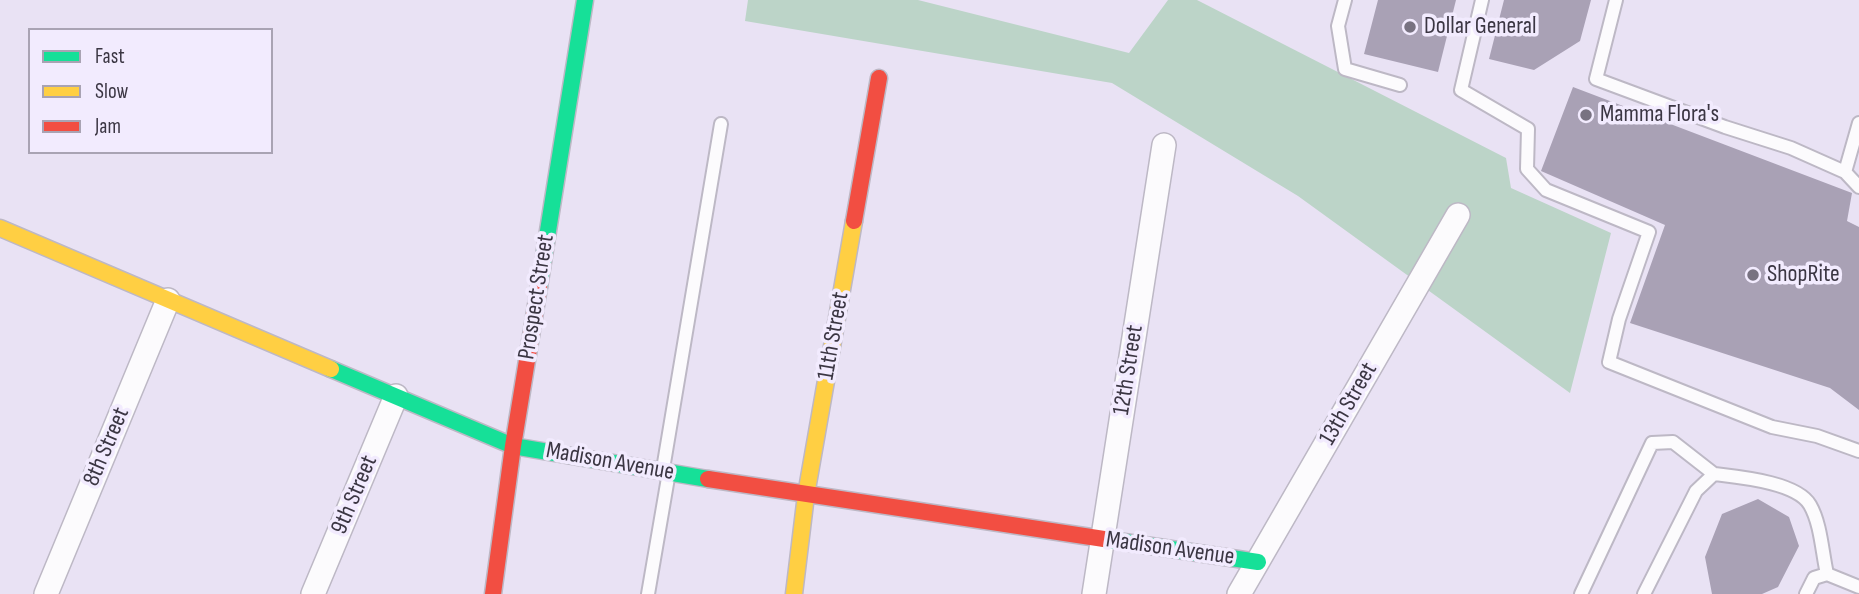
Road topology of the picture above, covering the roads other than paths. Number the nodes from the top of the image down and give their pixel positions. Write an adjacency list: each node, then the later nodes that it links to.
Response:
1 (585, 0): 16 (street, Prospect Street)
2 (1345, 0): 6 (lane)
3 (1482, 0): 17 (lane)
4 (1616, 0): 10 (lane)
5 (880, 78): 20 (street, 11th Street)
6 (1400, 85)
7 (1859, 123): 10 (lane)
8 (721, 124): 18 (lane)
9 (1164, 145): 21 (street, 12th Street)
10 (1845, 172): 11 (lane)
11 (1859, 187)
12 (1458, 215): 22 (street, 13th Street)
13 (0, 228): 14 (street, Madison Avenue)
14 (168, 300): 15 (street, Madison Avenue); 25 (street, 8th Street)
15 (396, 396): 16 (street, Madison Avenue); 26 (street, 9th Street)
16 (513, 446): 18 (street, Madison Avenue); 27 (street, Prospect Street)
17 (1859, 451)
18 (666, 471): 20 (street, Madison Avenue); 28 (lane)
19 (1714, 474): 23 (lane); 32 (lane); 33 (lane)
20 (806, 495): 21 (street, Madison Avenue); 29 (street, 11th Street)
21 (1102, 539): 22 (street, Madison Avenue); 30 (street, 12th Street)
22 (1258, 562): 31 (street, 13th Street)
23 (1827, 574): 24 (lane); 34 (lane)
24 (1859, 587)
25 (46, 594)
26 (313, 594)
27 (493, 594)
28 (648, 594)
29 (794, 594)
30 (1094, 594)
31 (1239, 594)
32 (1581, 594)
33 (1644, 594)
34 (1807, 594)

